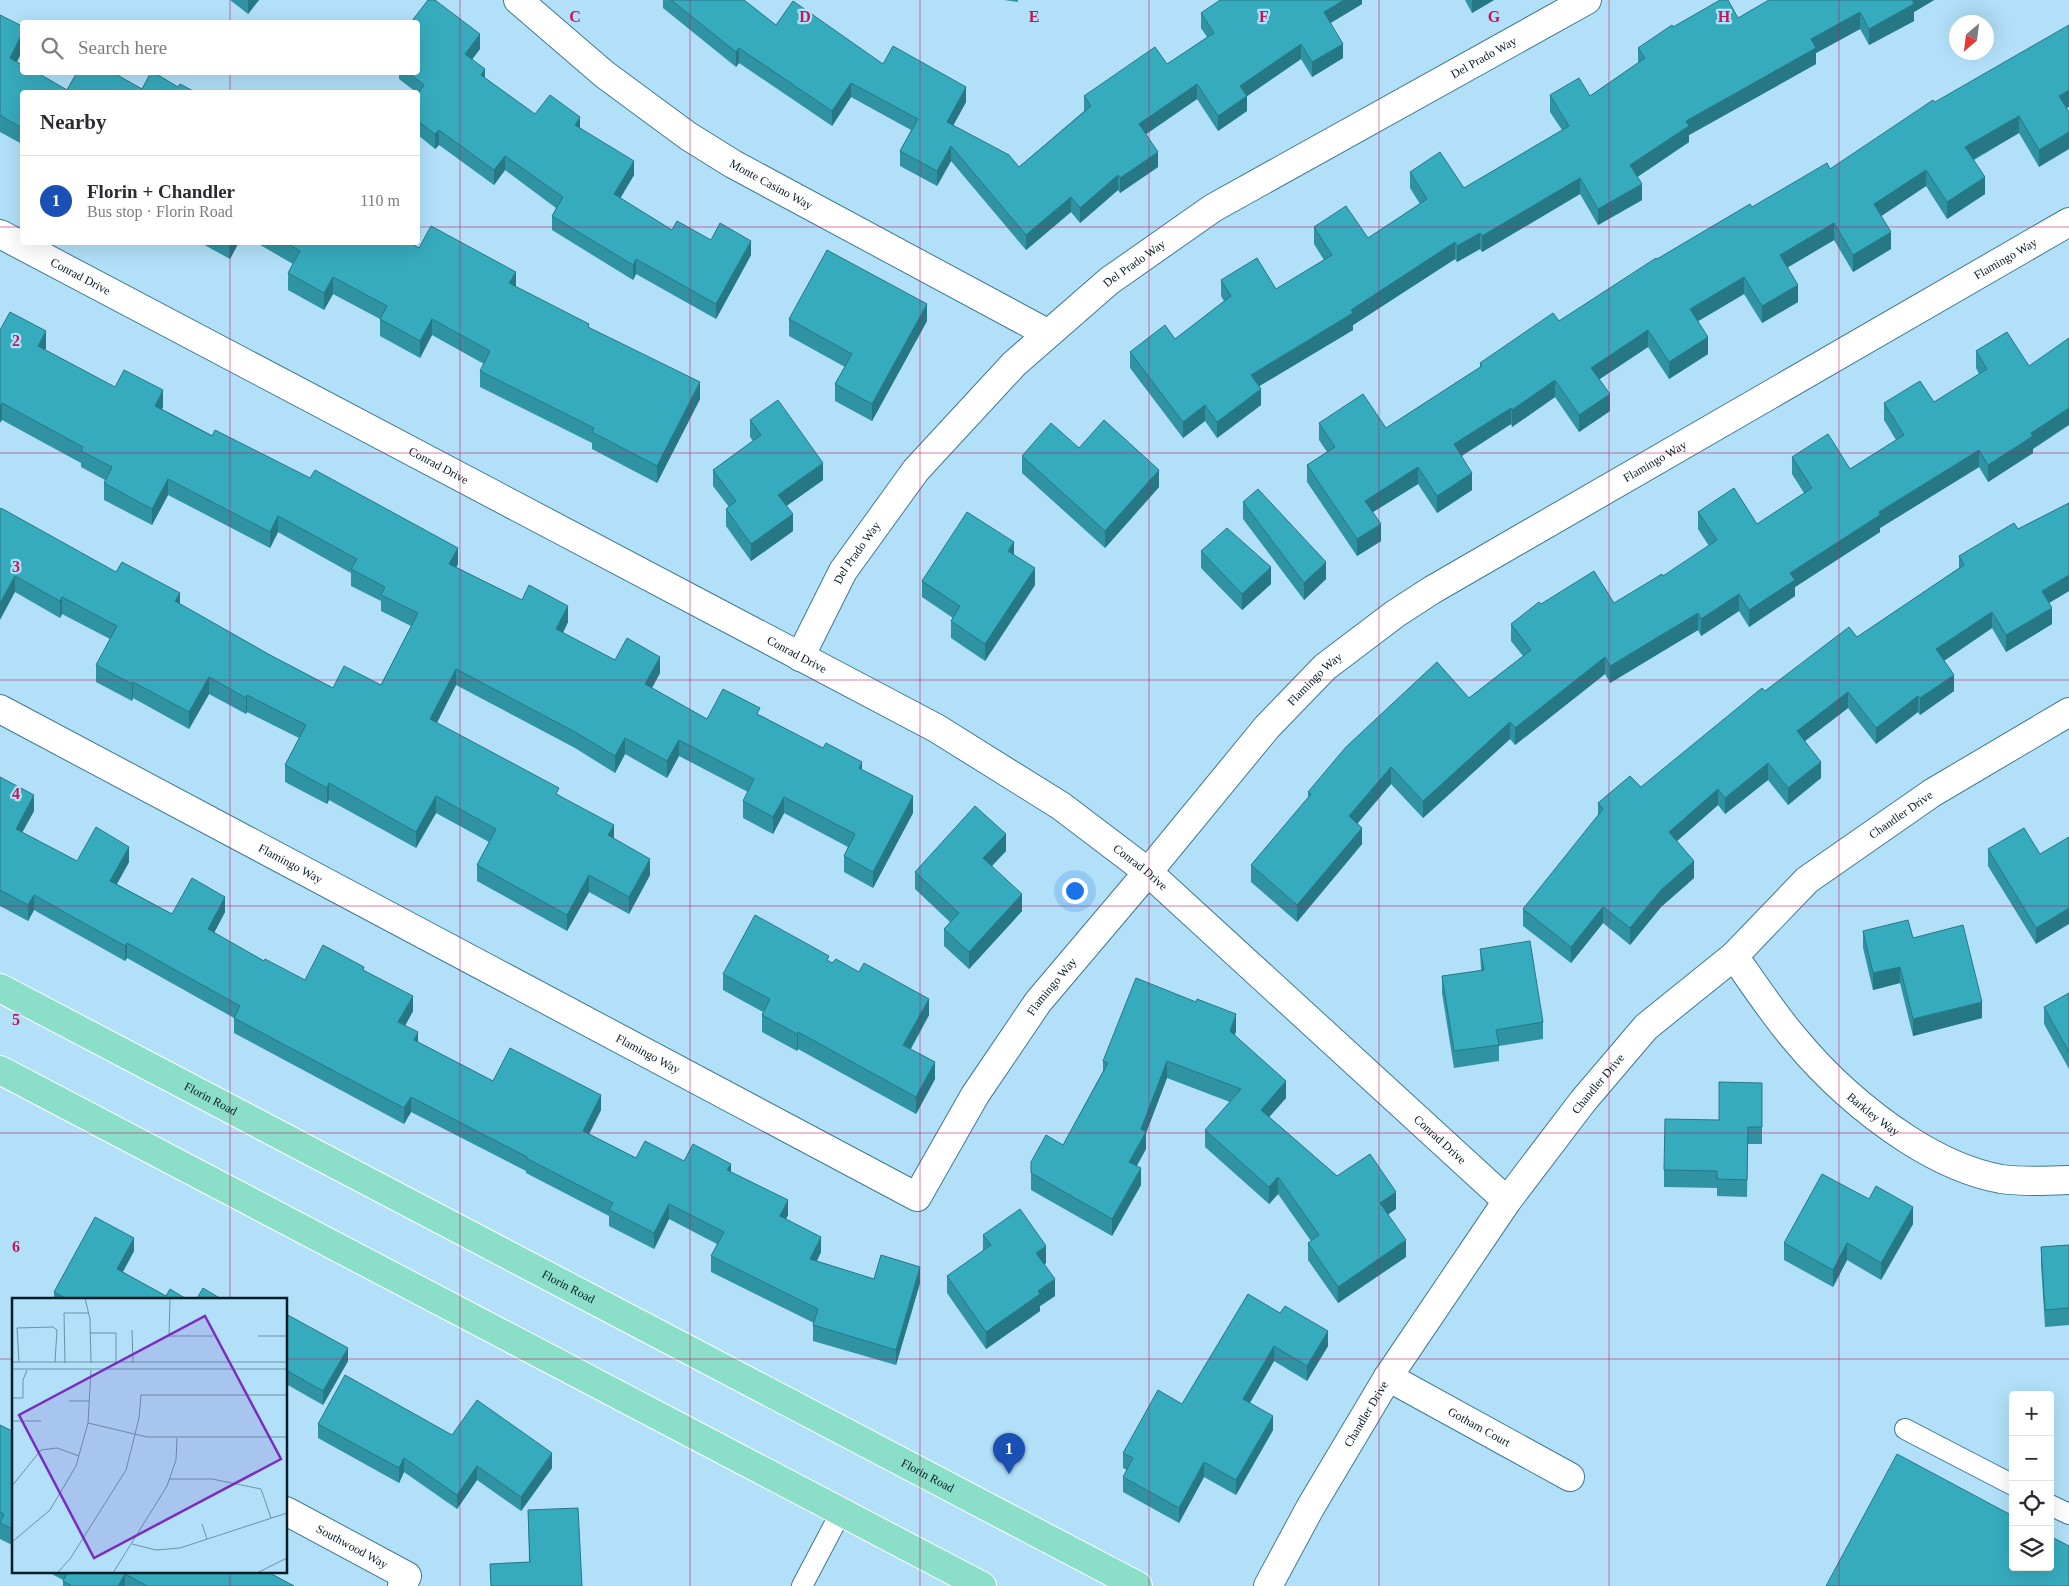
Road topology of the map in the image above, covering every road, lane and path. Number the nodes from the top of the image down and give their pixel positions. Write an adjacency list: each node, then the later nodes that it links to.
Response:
1 (518, 0): 7 (street, Monte Casino Way)
2 (1587, 0): 7 (street, Del Prado Way)
3 (2069, 222): 11 (street, Flamingo Way)
4 (0, 234): 5 (street, Conrad Drive)
5 (20, 245)
6 (21, 245): 8 (street, Conrad Drive)
7 (1047, 333): 8 (street, Del Prado Way)
8 (800, 657): 11 (street, Conrad Drive)
9 (0, 709): 11 (street, Flamingo Way)
10 (2069, 712): 12 (street, Chandler Drive)
11 (1148, 872): 16 (street, Conrad Drive)
12 (1734, 956): 15 (street, Barkley Way); 16 (street, Chandler Drive)
13 (0, 988): 28 (main road, Florin Road)
14 (0, 1070): 23 (main road)
15 (2069, 1180)
16 (1506, 1201): 17 (street, Chandler Drive)
17 (1388, 1377): 19 (street, Gotham Court); 29 (street, Chandler Drive)
18 (1905, 1429): 20 (lane)
19 (1570, 1477)
20 (2009, 1483)
21 (2054, 1506): 24 (lane)
22 (288, 1512): 25 (street, Southwood Way)
23 (841, 1512): 26 (lane); 27 (main road)
24 (2069, 1514)
25 (402, 1586)
26 (802, 1586)
27 (982, 1586)
28 (1138, 1586)
29 (1268, 1586)

